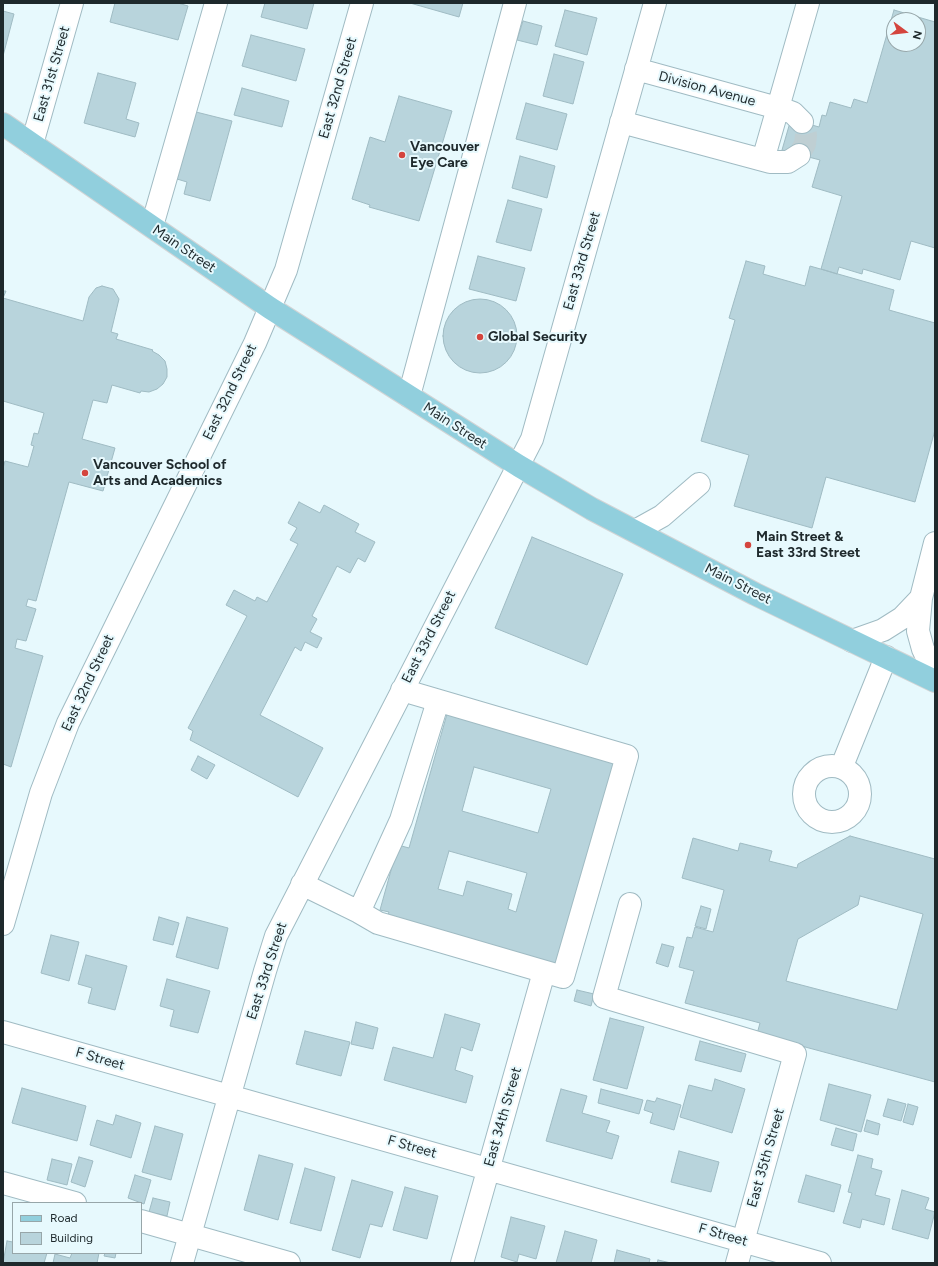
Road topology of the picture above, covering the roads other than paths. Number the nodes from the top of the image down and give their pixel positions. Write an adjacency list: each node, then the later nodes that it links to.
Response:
1 (72, 3): 12 (street, East 31st Street)
2 (216, 3): 15 (street)
3 (362, 3): 16 (street, East 32nd Street)
4 (515, 3): 17 (street)
5 (655, 3): 7 (street, East 33rd Street)
6 (808, 3): 8 (street)
7 (636, 69): 8 (street, Division Avenue); 9 (street, East 33rd Street)
8 (778, 108): 10 (street, Division Avenue); 14 (street)
9 (621, 122): 14 (street); 18 (street, East 33rd Street)
10 (802, 122)
11 (3, 124): 12 (main road, Main Street)
12 (32, 144): 15 (main road, Main Street)
13 (799, 154): 14 (street)
14 (763, 160)
15 (152, 226): 16 (main road, Main Street)
16 (270, 308): 17 (main road, Main Street); 33 (street, East 32nd Street)
17 (409, 396): 18 (main road, Main Street)
18 (518, 466): 20 (main road, Main Street); 27 (street, East 33rd Street)
19 (699, 484): 20 (street)
20 (636, 531): 23 (main road, Main Street)
21 (935, 543): 22 (street)
22 (921, 598): 23 (street); 25 (street)
23 (852, 641): 24 (main road, Main Street)
24 (886, 657): 26 (main road, Main Street); 29 (street)
25 (935, 674)
26 (935, 681)
27 (402, 690): 28 (street); 30 (street, East 33rd Street)
28 (438, 701): 32 (street); 34 (street)
29 (842, 766)
30 (302, 884): 32 (street); 36 (street, East 33rd Street)
31 (630, 904): 42 (street, East 35th Street)
32 (359, 912): 34 (street)
33 (3, 924)
34 (544, 972): 37 (street, East 34th Street)
35 (3, 1032): 36 (street, F Street)
36 (230, 1096): 37 (street, F Street); 41 (street, East 33rd Street)
37 (489, 1169): 42 (street, F Street); 45 (street, East 34th Street)
38 (3, 1183): 39 (street)
39 (71, 1202)
40 (142, 1222): 41 (street)
41 (190, 1235): 43 (street, East 33rd Street); 44 (street)
42 (743, 1241): 46 (street, East 35th Street); 47 (street, F Street)
43 (182, 1263)
44 (289, 1263)
45 (462, 1263)
46 (737, 1263)
47 (820, 1263)

